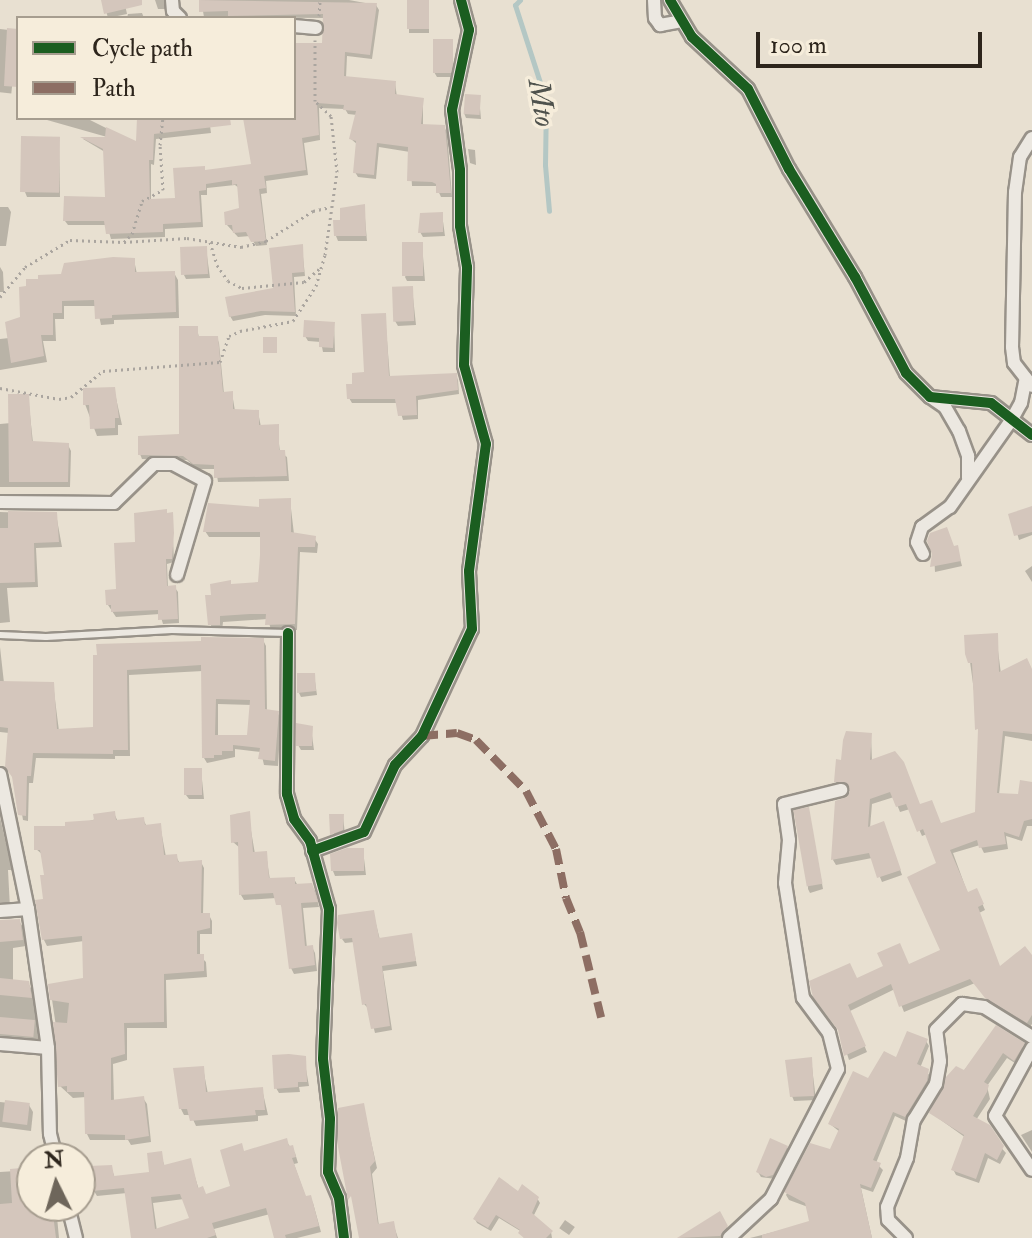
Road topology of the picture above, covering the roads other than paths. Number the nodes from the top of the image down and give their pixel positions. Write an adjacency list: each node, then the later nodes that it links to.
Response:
1 (461, 0): 20 (street)
2 (654, 0): 4 (street)
3 (670, 0): 4 (street)
4 (682, 21): 9 (street)
5 (296, 26): 6 (street)
6 (316, 28)
7 (1032, 138): 8 (street)
8 (1029, 382): 10 (street)
9 (930, 397): 10 (street); 12 (street)
10 (1012, 419): 11 (street); 12 (street)
11 (1032, 435)
12 (968, 478): 14 (street)
13 (0, 502): 15 (street)
14 (923, 554)
15 (177, 575)
16 (288, 633): 17 (lane); 20 (street)
17 (0, 635)
18 (0, 774): 21 (street)
19 (841, 790): 30 (street)
20 (312, 851): 29 (street)
21 (28, 909): 22 (street); 25 (street)
22 (0, 911)
23 (1032, 1037): 31 (street)
24 (0, 1044): 25 (street)
25 (48, 1048): 27 (street)
26 (1032, 1048): 28 (street)
27 (52, 1142)
28 (1032, 1170)
29 (344, 1238)
30 (729, 1238)
31 (906, 1238)

